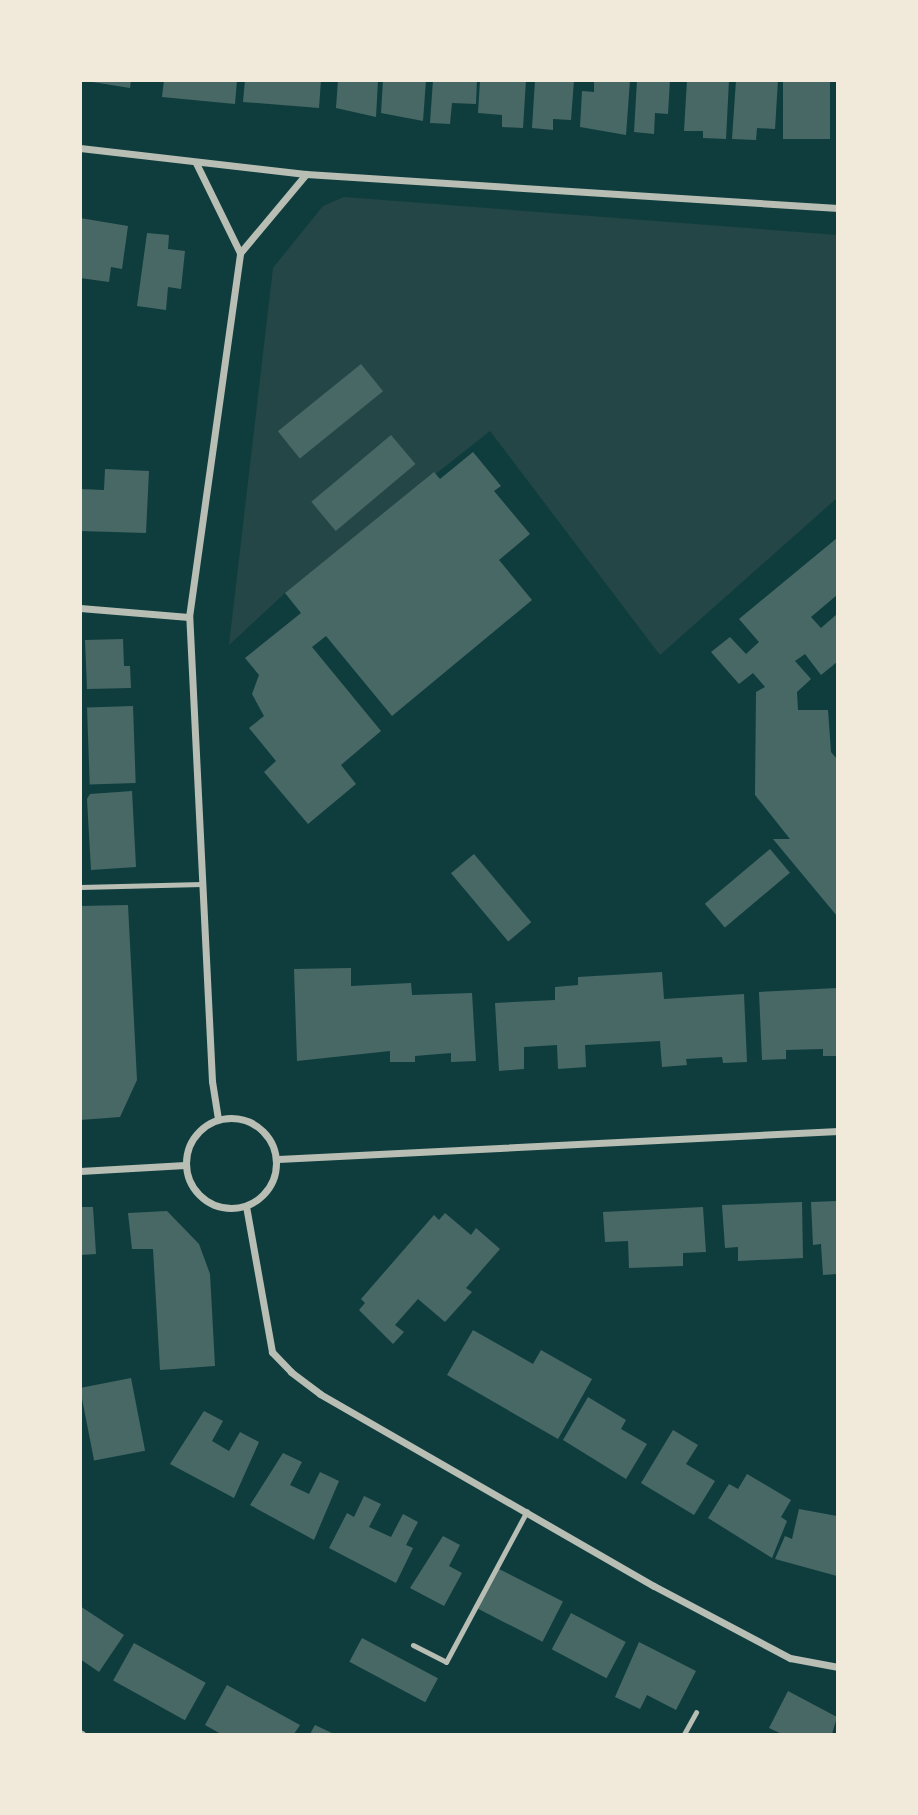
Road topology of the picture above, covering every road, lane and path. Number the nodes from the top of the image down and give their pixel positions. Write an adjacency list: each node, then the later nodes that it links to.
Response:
1 (80, 148): 2 (street)
2 (196, 163): 3 (street); 5 (street)
3 (306, 174): 4 (street); 5 (street)
4 (838, 208)
5 (240, 253): 7 (street)
6 (80, 608): 7 (street)
7 (189, 617): 8 (street)
8 (202, 884): 9 (lane); 10 (street)
9 (80, 887)
10 (218, 1119): 12 (street); 13 (street)
11 (838, 1131): 12 (street)
12 (278, 1159): 15 (street)
13 (185, 1165): 14 (street); 15 (street)
14 (80, 1171)
15 (246, 1206): 16 (street)
16 (527, 1511): 17 (lane); 18 (street)
17 (413, 1645)
18 (838, 1667)
19 (696, 1712): 20 (lane)
20 (684, 1734)

